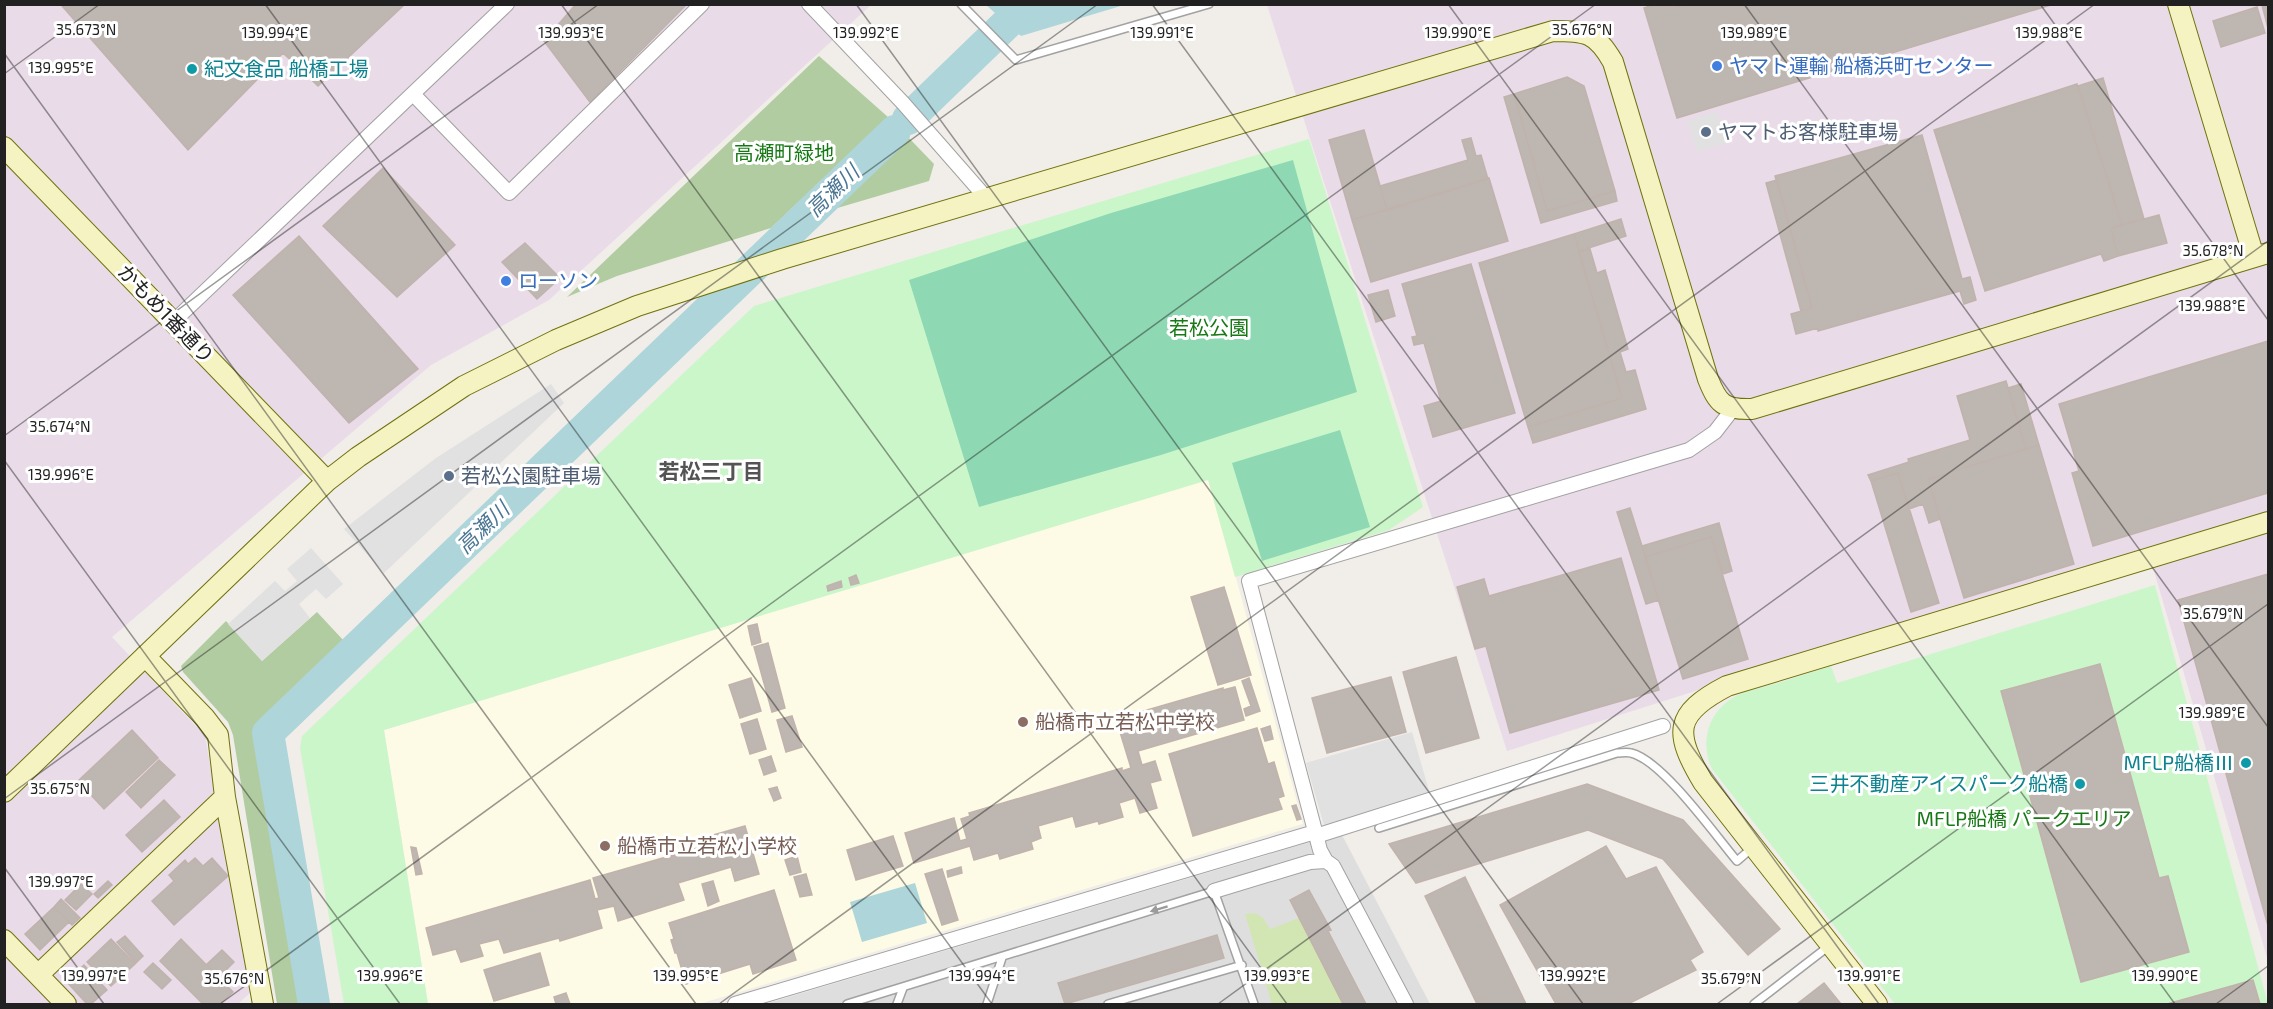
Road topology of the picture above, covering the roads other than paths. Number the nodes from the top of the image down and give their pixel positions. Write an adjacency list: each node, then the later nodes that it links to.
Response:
1 (507, 4): 7 (street)
2 (702, 4): 7 (street)
3 (961, 4): 4 (lane)
4 (1209, 4)
5 (2178, 4): 10 (street)
6 (816, 7): 9 (street)
7 (414, 95): 11 (street)
8 (4, 147): 11 (street, かもめ1番通り)
9 (988, 200): 12 (street); 13 (street)
10 (2261, 255): 12 (street)
11 (174, 321): 13 (street, かもめ1番通り)
12 (1732, 410): 20 (street)
13 (327, 481): 15 (street)
14 (2268, 522): 21 (street)
15 (145, 656): 17 (street); 18 (street)
16 (1663, 726): 20 (street)
17 (4, 792)
18 (225, 797): 28 (street); 30 (street)
19 (1379, 828): 21 (lane)
20 (1315, 834): 22 (street); 32 (street)
21 (1754, 847): 25 (street)
22 (1326, 861): 23 (street); 38 (street)
23 (1214, 891): 26 (lane, one-way to 26); 27 (lane)
24 (4, 940): 28 (street)
25 (1831, 944): 39 (lane); 40 (street)
26 (1002, 958): 29 (lane); 35 (lane)
27 (1242, 965): 36 (lane); 37 (lane)
28 (39, 975): 31 (street)
29 (903, 988): 33 (lane); 34 (lane)
30 (258, 1001)
31 (66, 1005)
32 (735, 1005)
33 (847, 1005)
34 (897, 1005)
35 (987, 1005)
36 (1108, 1005)
37 (1254, 1005)
38 (1406, 1005)
39 (1754, 1005)
40 (1877, 1005)

